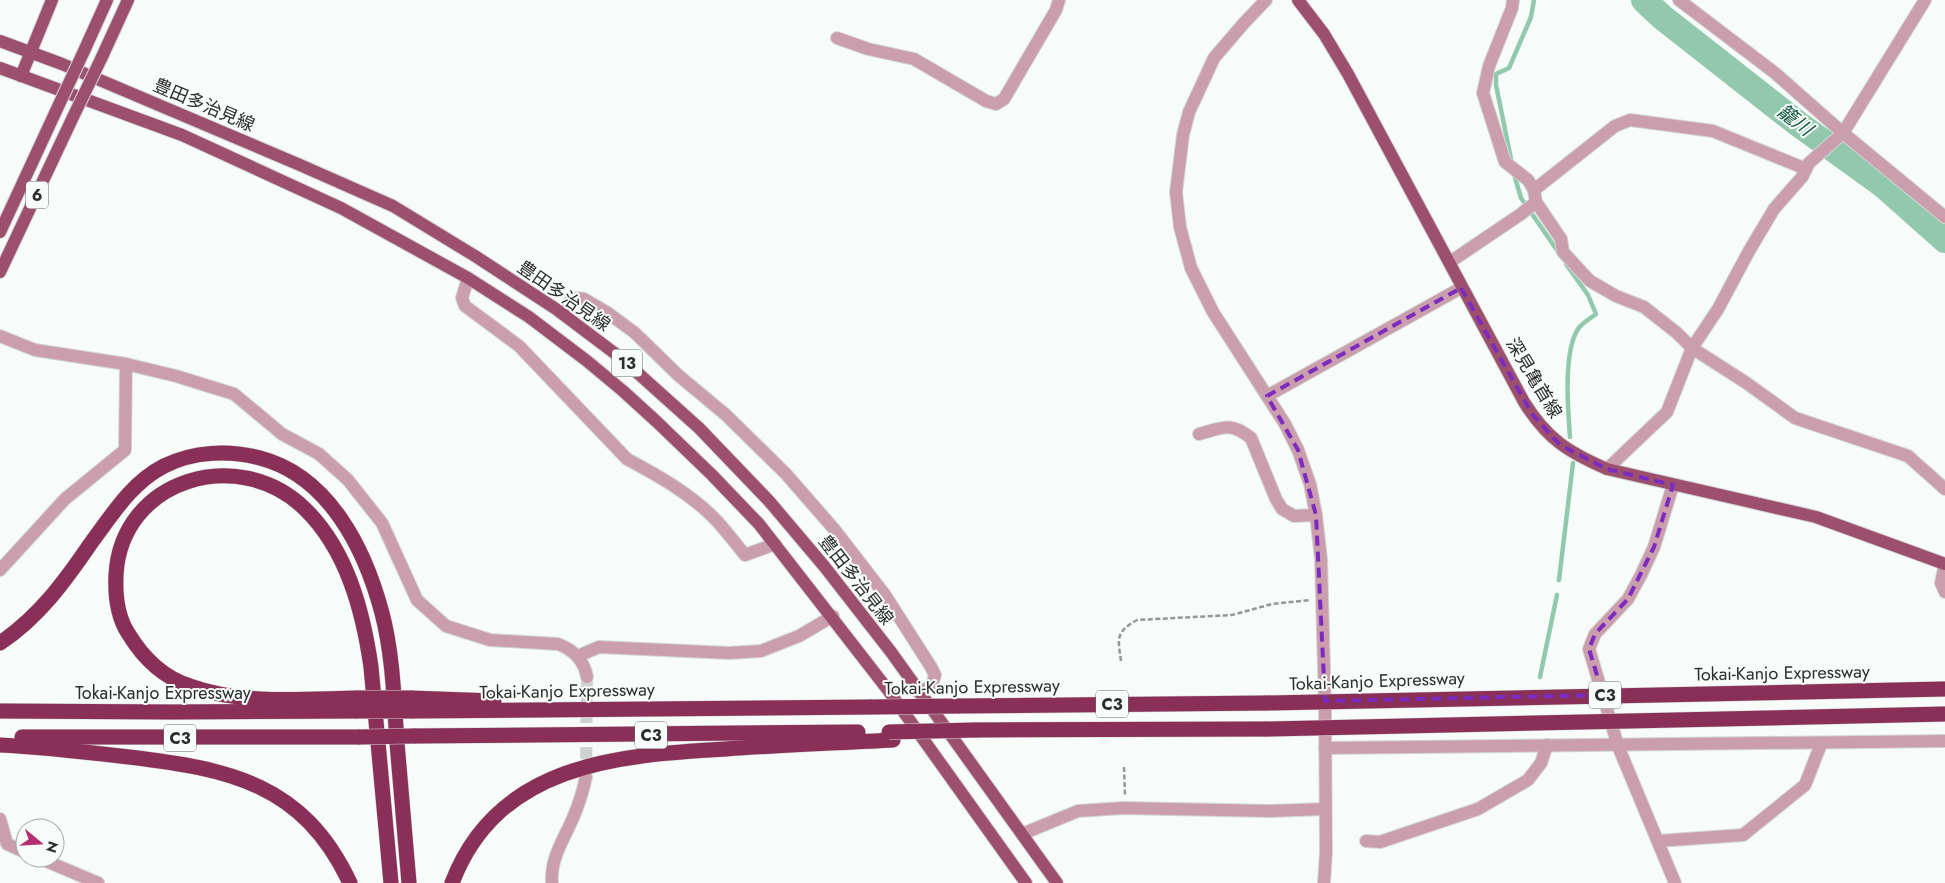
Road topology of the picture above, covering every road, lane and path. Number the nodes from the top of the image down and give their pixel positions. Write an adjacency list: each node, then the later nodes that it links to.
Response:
1 (52, 0): 12 (main road)
2 (107, 0): 19 (main road, 6, bridge)
3 (128, 0): 21 (main road, 6, bridge)
4 (1059, 0): 10 (street)
5 (1266, 0): 28 (street)
6 (1298, 0): 20 (main road, 深見亀首線)
7 (1513, 0): 17 (street)
8 (1679, 0): 15 (street)
9 (1925, 0): 15 (street)
10 (837, 38)
11 (0, 41): 12 (main road, 豊田多治見線 / 13)
12 (30, 52): 14 (main road); 24 (main road, 豊田多治見線 / 13)
13 (0, 68): 14 (main road, 豊田多治見線 / 13)
14 (21, 76): 22 (main road, 豊田多治見線 / 13)
15 (1844, 133): 16 (street); 18 (street)
16 (1807, 166): 17 (street); 26 (street)
17 (1532, 194): 20 (street); 26 (street)
18 (1945, 217)
19 (0, 232)
20 (1450, 262): 23 (main road, 深見亀首線)
21 (0, 272)
22 (468, 278): 34 (main road, 豊田多治見線 / 13); 34 (street)
23 (1461, 288): 28 (street); 30 (main road, 深見亀首線)
24 (561, 313): 45 (main road, 豊田多治見線 / 13); 45 (street)
25 (3, 338): 27 (street)
26 (1692, 348): 30 (street); 32 (street)
27 (126, 364): 36 (street); 41 (street)
28 (1267, 396): 33 (street)
29 (1200, 434): 33 (street)
30 (1607, 469): 31 (main road, 深見亀首線)
31 (1673, 485): 35 (main road, 深見亀首線); 55 (street)
32 (1945, 489)
33 (1316, 515): 38 (street)
34 (775, 544): 39 (main road, 豊田多治見線 / 13)
35 (1945, 564): 37 (street)
36 (0, 570)
37 (1945, 592)
38 (1321, 597): 42 (path); 56 (street)
39 (832, 616): 41 (street); 73 (main road, 豊田多治見線 / 13)
40 (0, 643): 70 (highway)
41 (578, 656): 43 (street)
42 (1120, 661)
43 (587, 677)
44 (1945, 689): 46 (highway, Tokai-Kanjo Expressway / C3, bridge)
45 (919, 693): 62 (main road, 豊田多治見線 / 13)
46 (358, 705): 47 (highway, Tokai-Kanjo Expressway / C3); 69 (highway)
47 (0, 711)
48 (1945, 714): 50 (highway, C3, bridge)
49 (0, 736): 50 (highway, C3, bridge)
50 (891, 736): 71 (highway)
51 (1945, 741): 52 (street)
52 (1821, 744): 55 (street); 64 (street)
53 (0, 745): 68 (highway)
54 (1547, 745): 55 (street); 56 (street); 63 (street)
55 (1618, 746): 64 (street)
56 (1325, 748): 60 (street)
57 (1124, 767): 59 (path)
58 (586, 777): 72 (street)
59 (1123, 808): 60 (street); 62 (street)
60 (1325, 809): 75 (street)
61 (0, 819): 65 (street)
62 (1022, 834): 74 (main road, 豊田多治見線 / 13)
63 (1366, 841)
64 (1658, 841): 76 (street)
65 (15, 848)
66 (63, 868): 67 (street)
67 (98, 883)
68 (350, 883)
69 (391, 883)
70 (410, 883)
71 (452, 883)
72 (552, 883)
73 (1026, 883)
74 (1057, 883)
75 (1324, 883)
76 (1675, 883)

